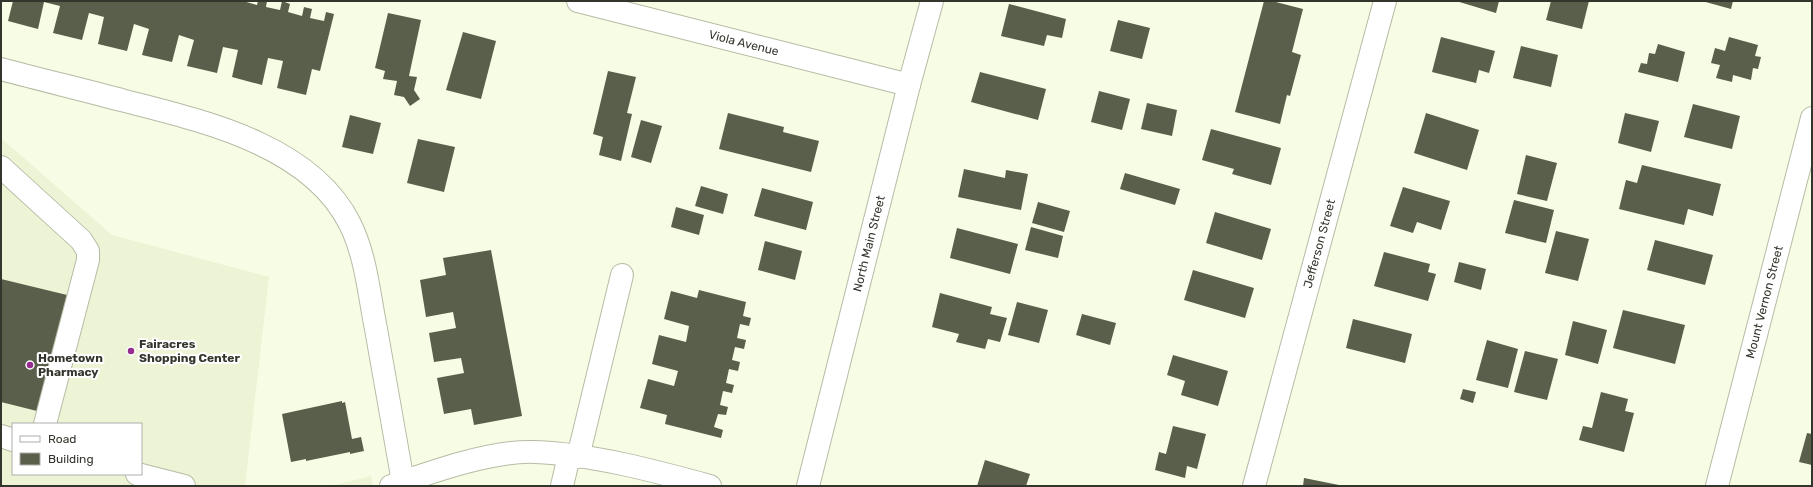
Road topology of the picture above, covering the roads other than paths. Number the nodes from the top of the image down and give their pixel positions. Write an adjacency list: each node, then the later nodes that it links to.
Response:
1 (578, 1): 5 (street, Viola Avenue)
2 (932, 1): 5 (street, North Main Street)
3 (1385, 1): 19 (street, Jefferson Street)
4 (1, 69): 14 (street)
5 (909, 85): 18 (street, North Main Street)
6 (1812, 118): 20 (street, Mount Vernon Street)
7 (1, 166): 9 (street)
8 (622, 275): 12 (street)
9 (45, 423)
10 (1, 436): 11 (street)
11 (12, 440)
12 (574, 456): 14 (street); 16 (street); 17 (street)
13 (142, 475): 15 (street)
14 (397, 484)
15 (184, 486)
16 (562, 486)
17 (710, 486)
18 (808, 486)
19 (1254, 486)
20 (1717, 486)

